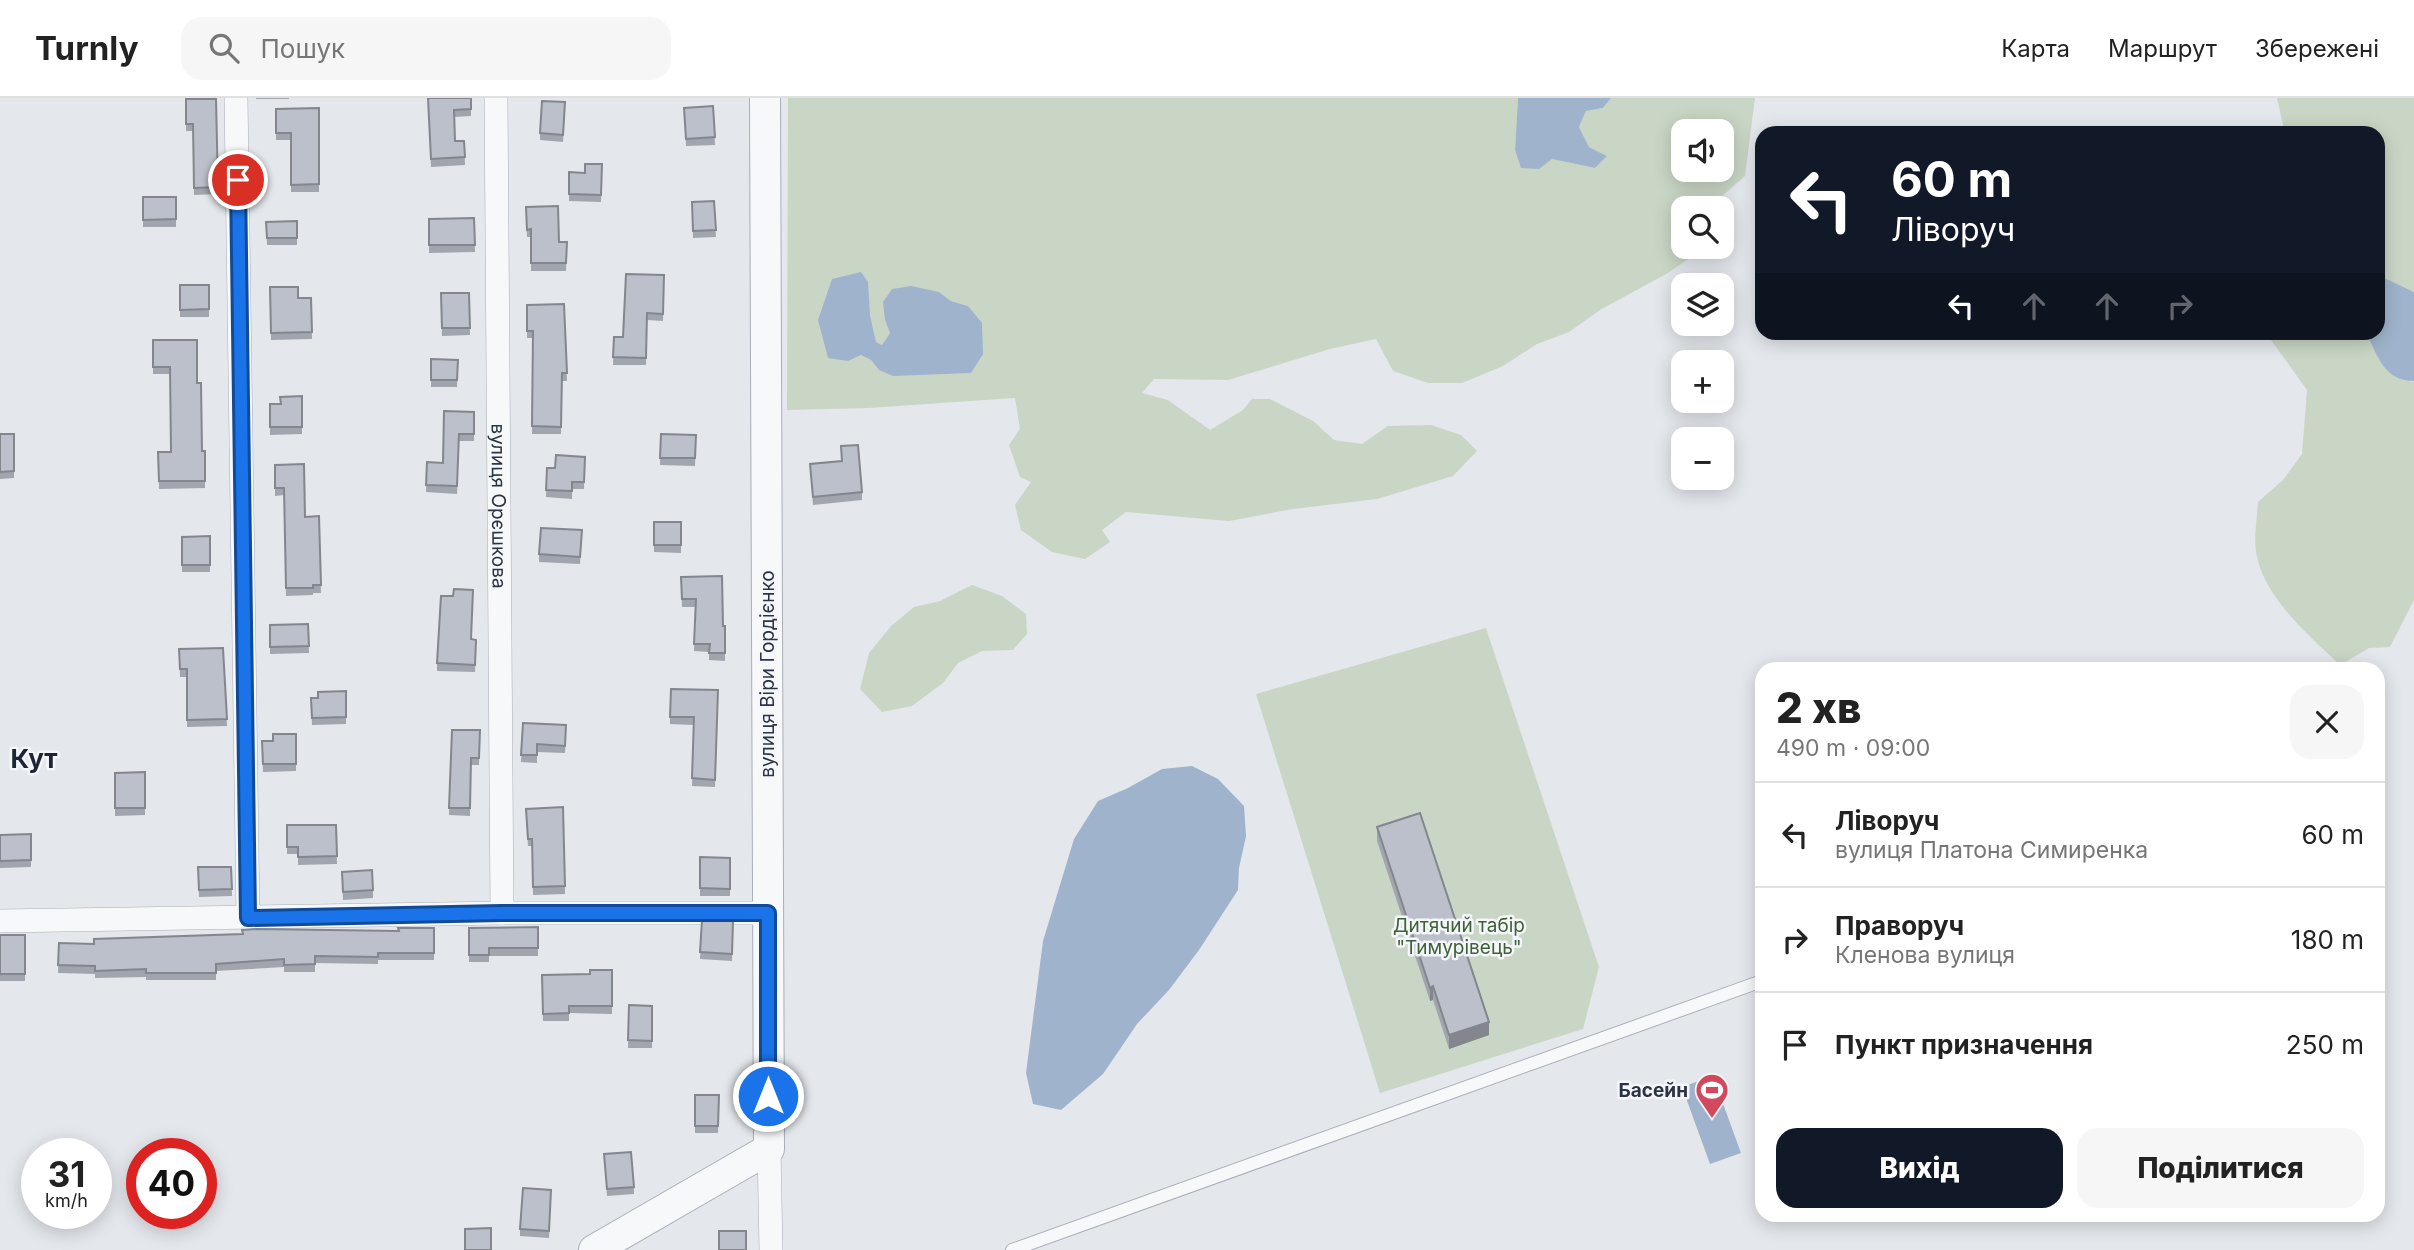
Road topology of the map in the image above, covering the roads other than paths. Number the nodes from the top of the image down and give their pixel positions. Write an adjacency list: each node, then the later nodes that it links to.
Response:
1 (236, 98): 6 (street)
2 (496, 98): 4 (street, вулиця Орєшкова)
3 (765, 98): 5 (street, вулиця Віри Гордієнко)
4 (502, 913): 5 (street); 6 (street)
5 (768, 913): 9 (street, вулиця Віри Гордієнко)
6 (248, 918): 7 (street)
7 (0, 921)
8 (1755, 984): 12 (lane)
9 (769, 1149): 10 (street); 11 (street, вулиця Віри Гордієнко)
10 (594, 1250)
11 (771, 1250)
12 (1012, 1250)

